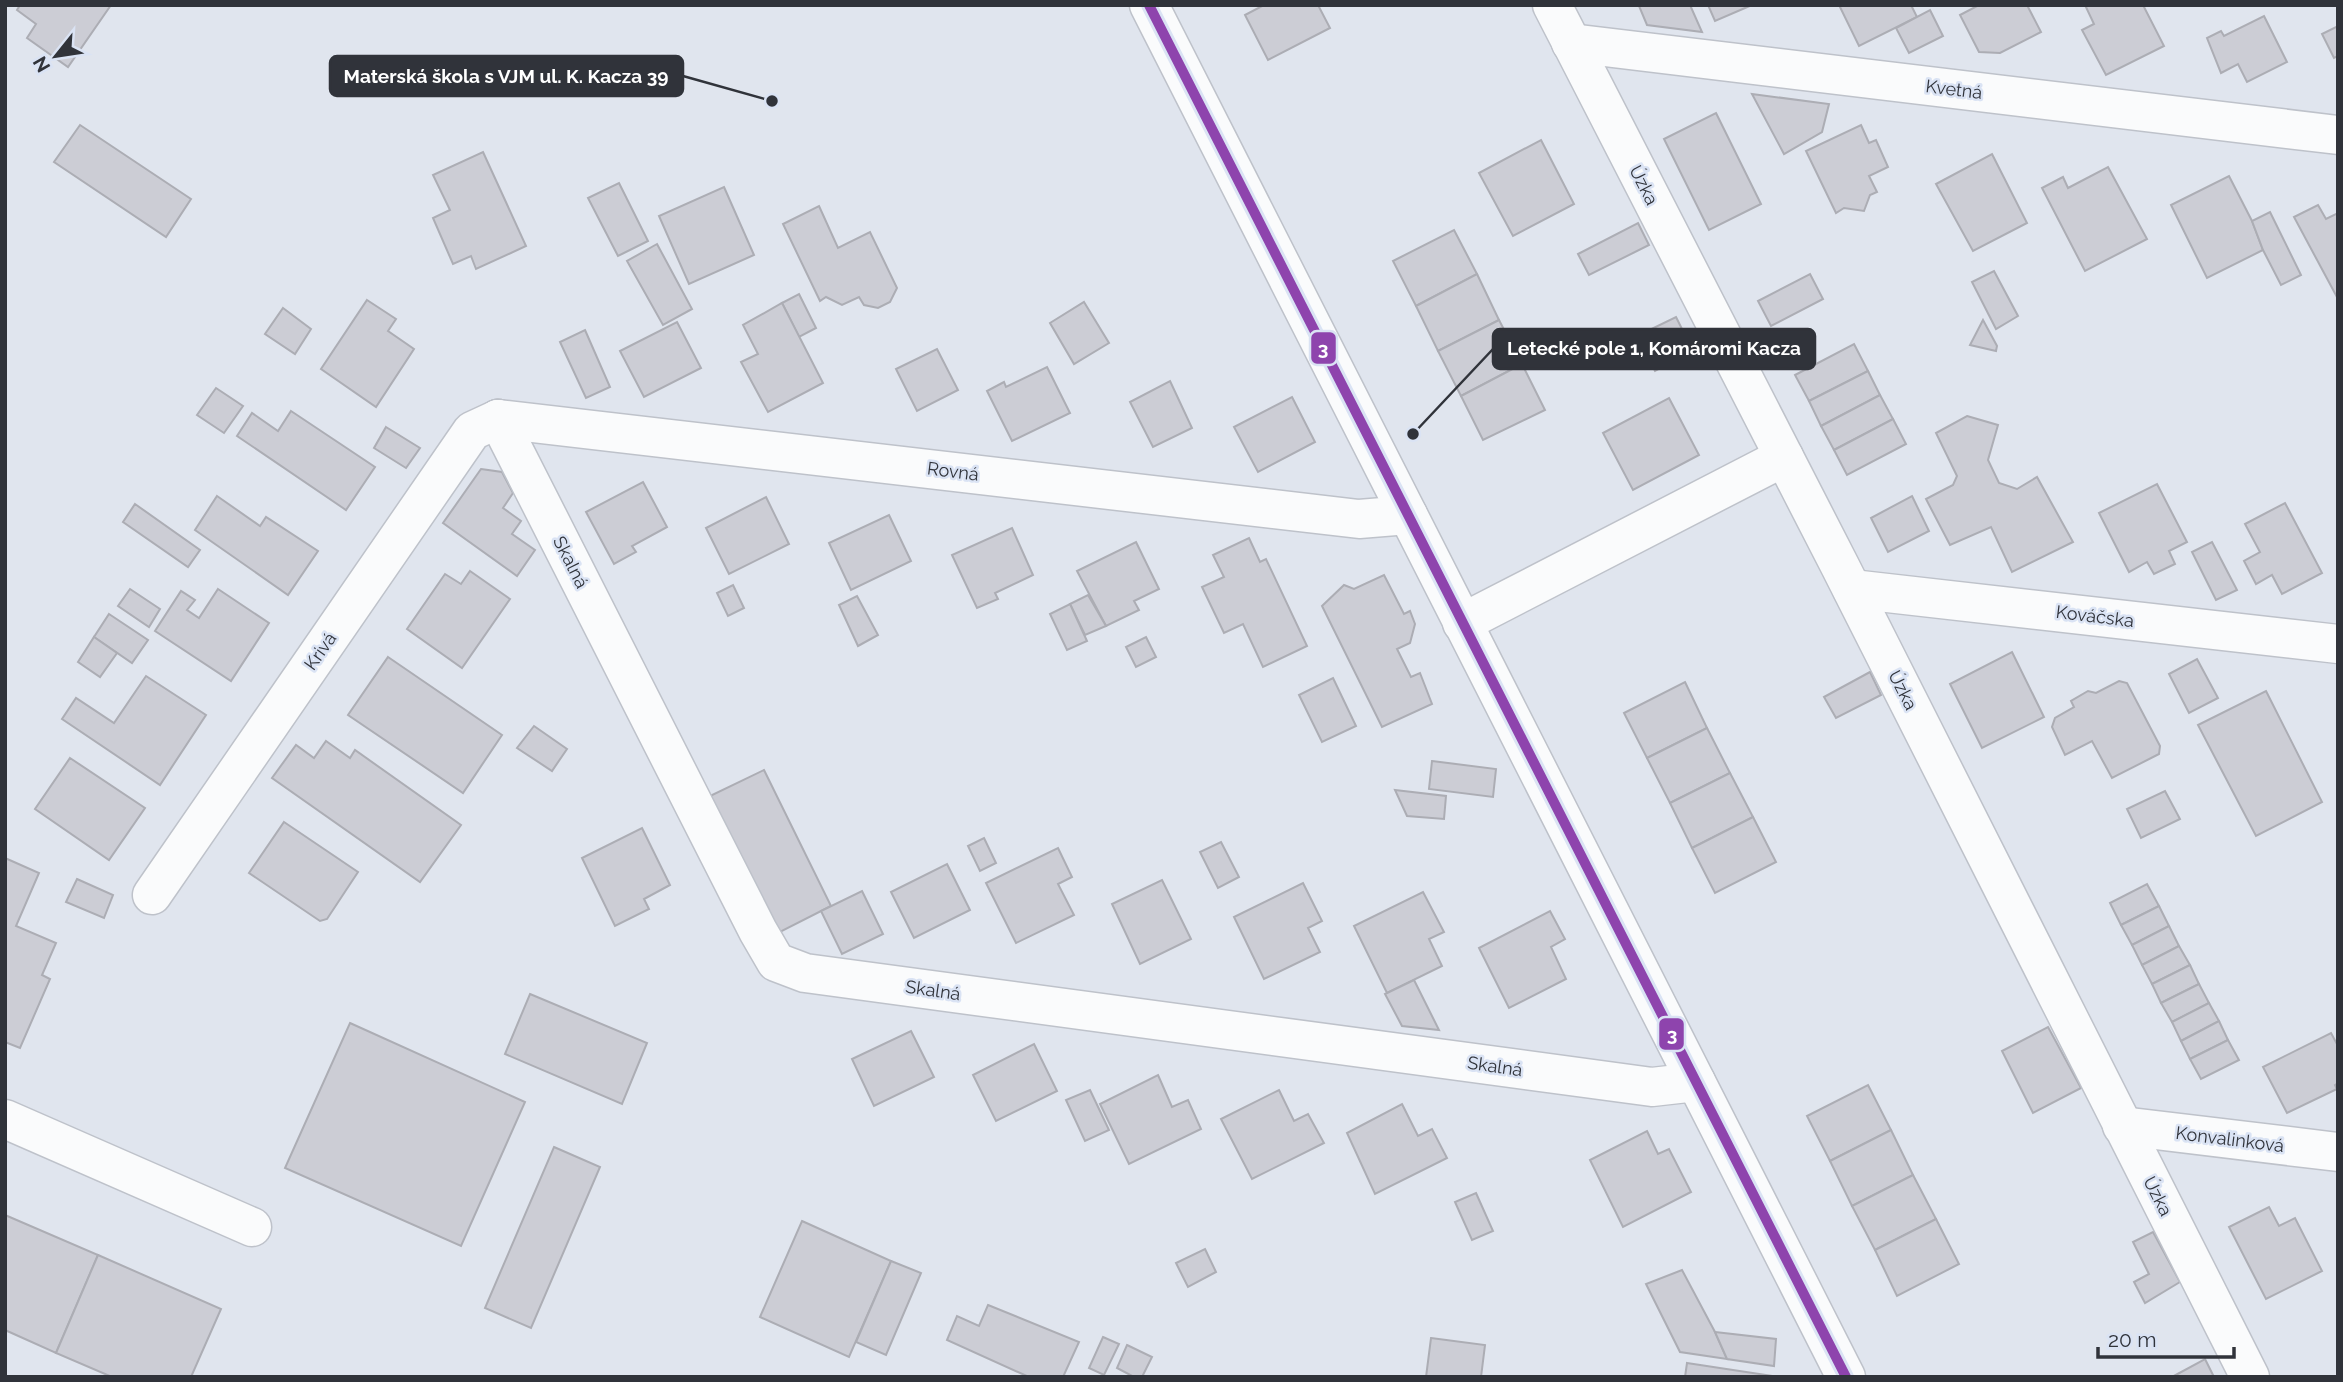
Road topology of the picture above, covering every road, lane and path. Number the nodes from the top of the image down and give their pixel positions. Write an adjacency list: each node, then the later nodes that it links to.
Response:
1 (1149, 5): 7 (street)
2 (1552, 5): 3 (street, Úzka)
3 (1571, 43): 4 (street, Kvetná); 6 (street, Úzka)
4 (2338, 135)
5 (498, 419): 7 (street, Rovná); 11 (street, Krivá); 12 (street, Skalná)
6 (1784, 457): 8 (street, Úzka); 9 (street)
7 (1408, 515): 9 (street)
8 (1852, 589): 10 (street, Kováčska); 14 (street, Úzka)
9 (1462, 623): 12 (street)
10 (2338, 644)
11 (152, 895)
12 (1696, 1082): 17 (street)
13 (5, 1119): 16 (street)
14 (2122, 1125): 15 (street, Konvalinková); 18 (street, Úzka)
15 (2338, 1152)
16 (252, 1227)
17 (1846, 1377)
18 (2250, 1377)

